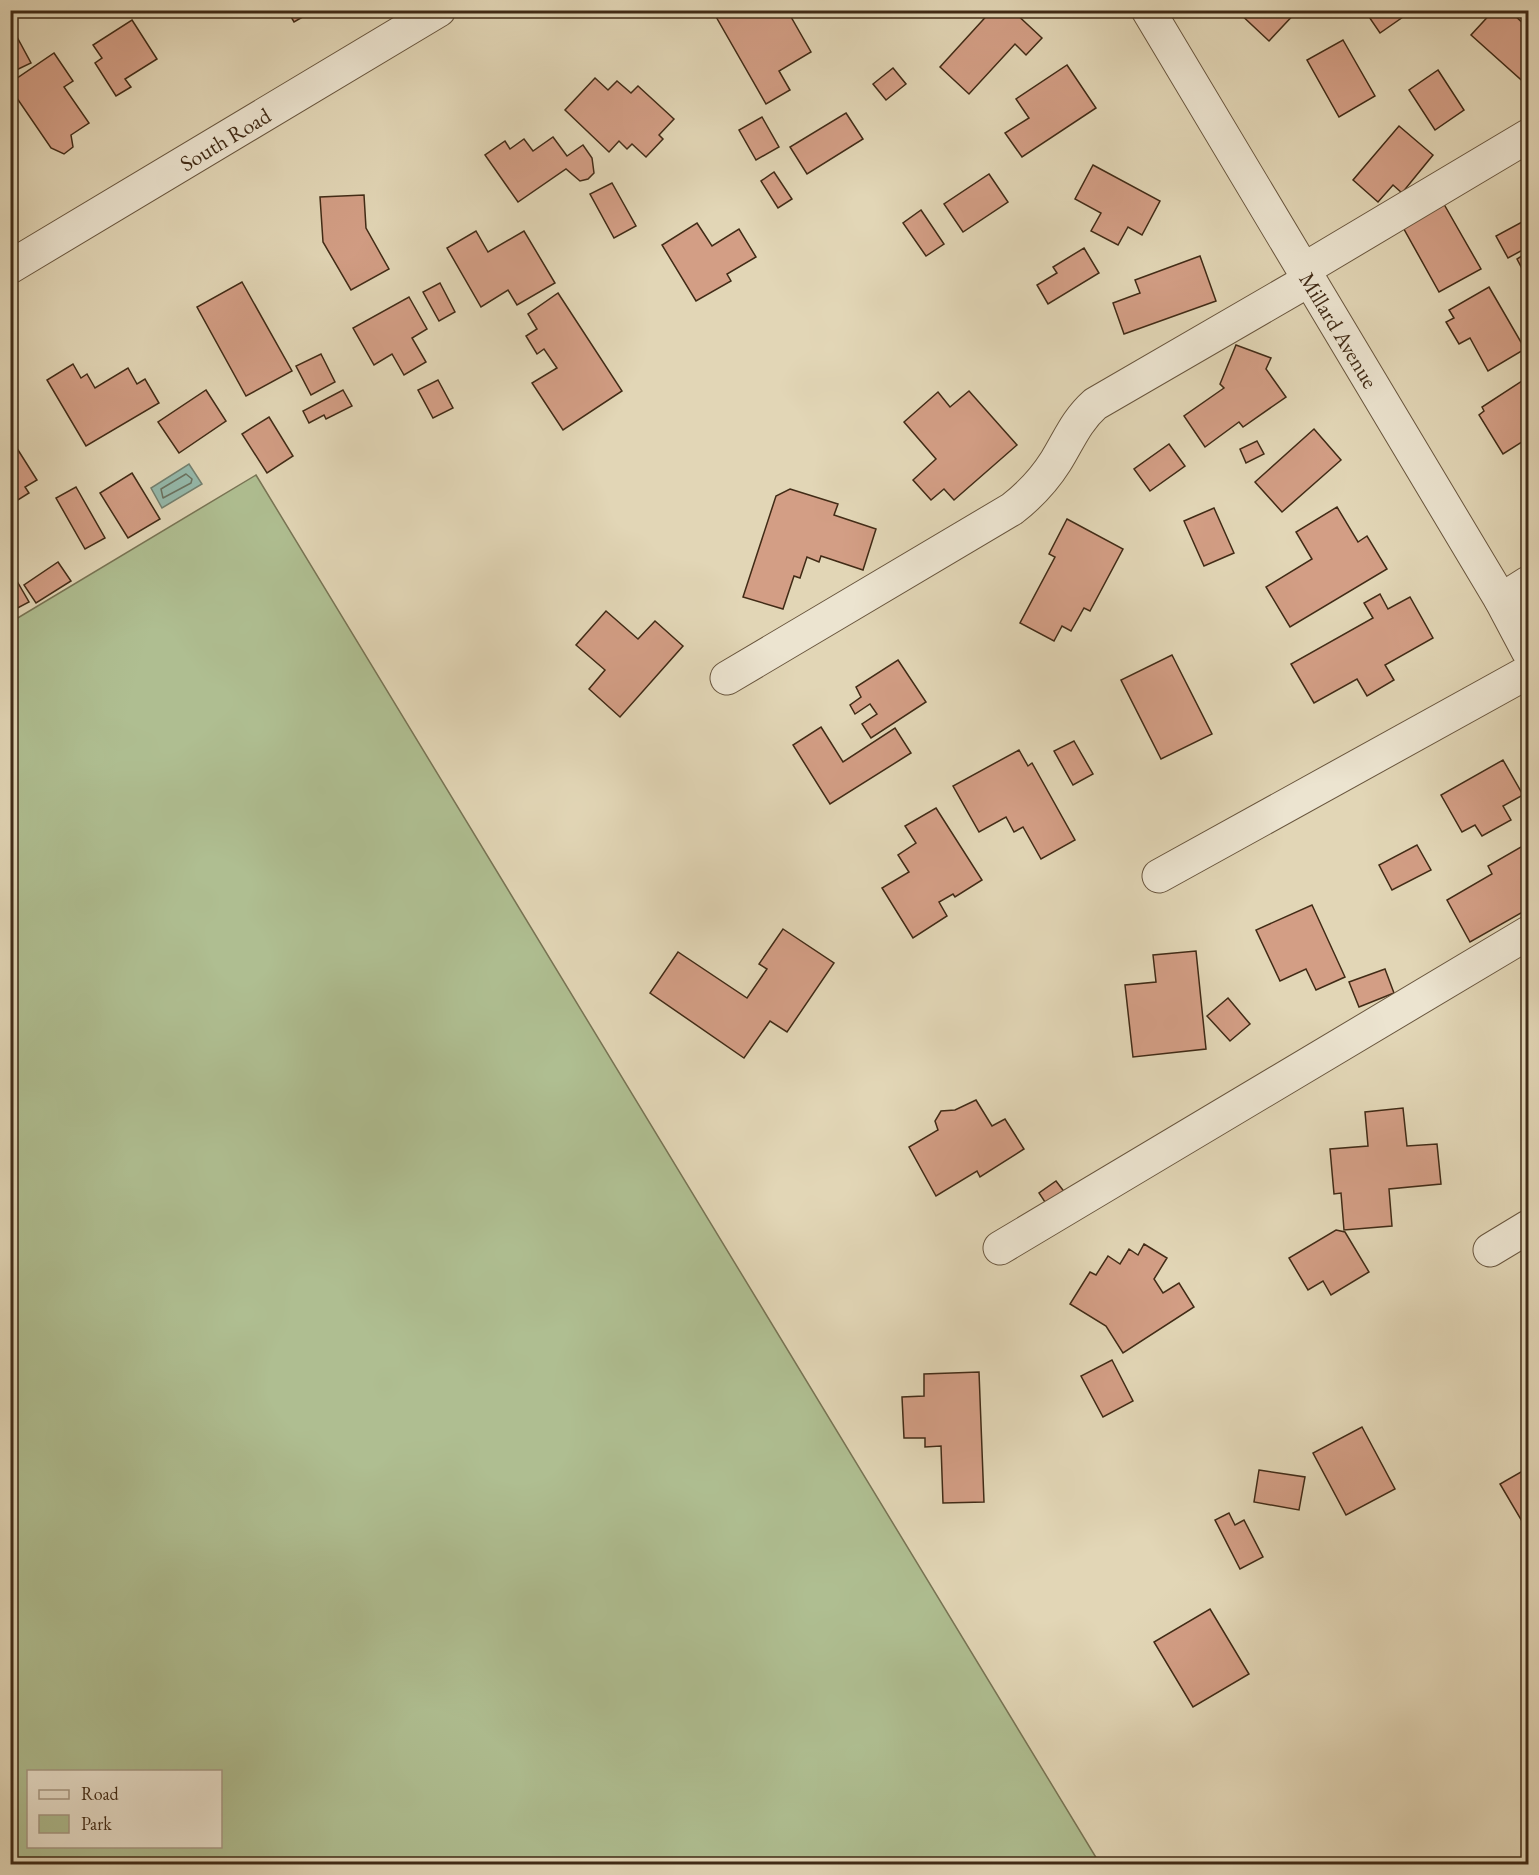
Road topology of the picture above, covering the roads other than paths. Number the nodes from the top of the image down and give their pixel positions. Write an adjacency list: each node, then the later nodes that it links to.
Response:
1 (439, 10): 4 (street, South Road)
2 (1149, 11): 5 (street, Millard Avenue)
3 (1528, 136): 5 (street)
4 (10, 267)
5 (1306, 275): 7 (street, Millard Avenue); 10 (street)
6 (1528, 583): 7 (street)
7 (1501, 600): 8 (street, Millard Avenue)
8 (1528, 651)
9 (1528, 672): 11 (street)
10 (727, 678)
11 (1159, 876)
12 (1528, 933): 14 (street)
13 (1528, 1227): 15 (street)
14 (1000, 1248)
15 (1490, 1250)

